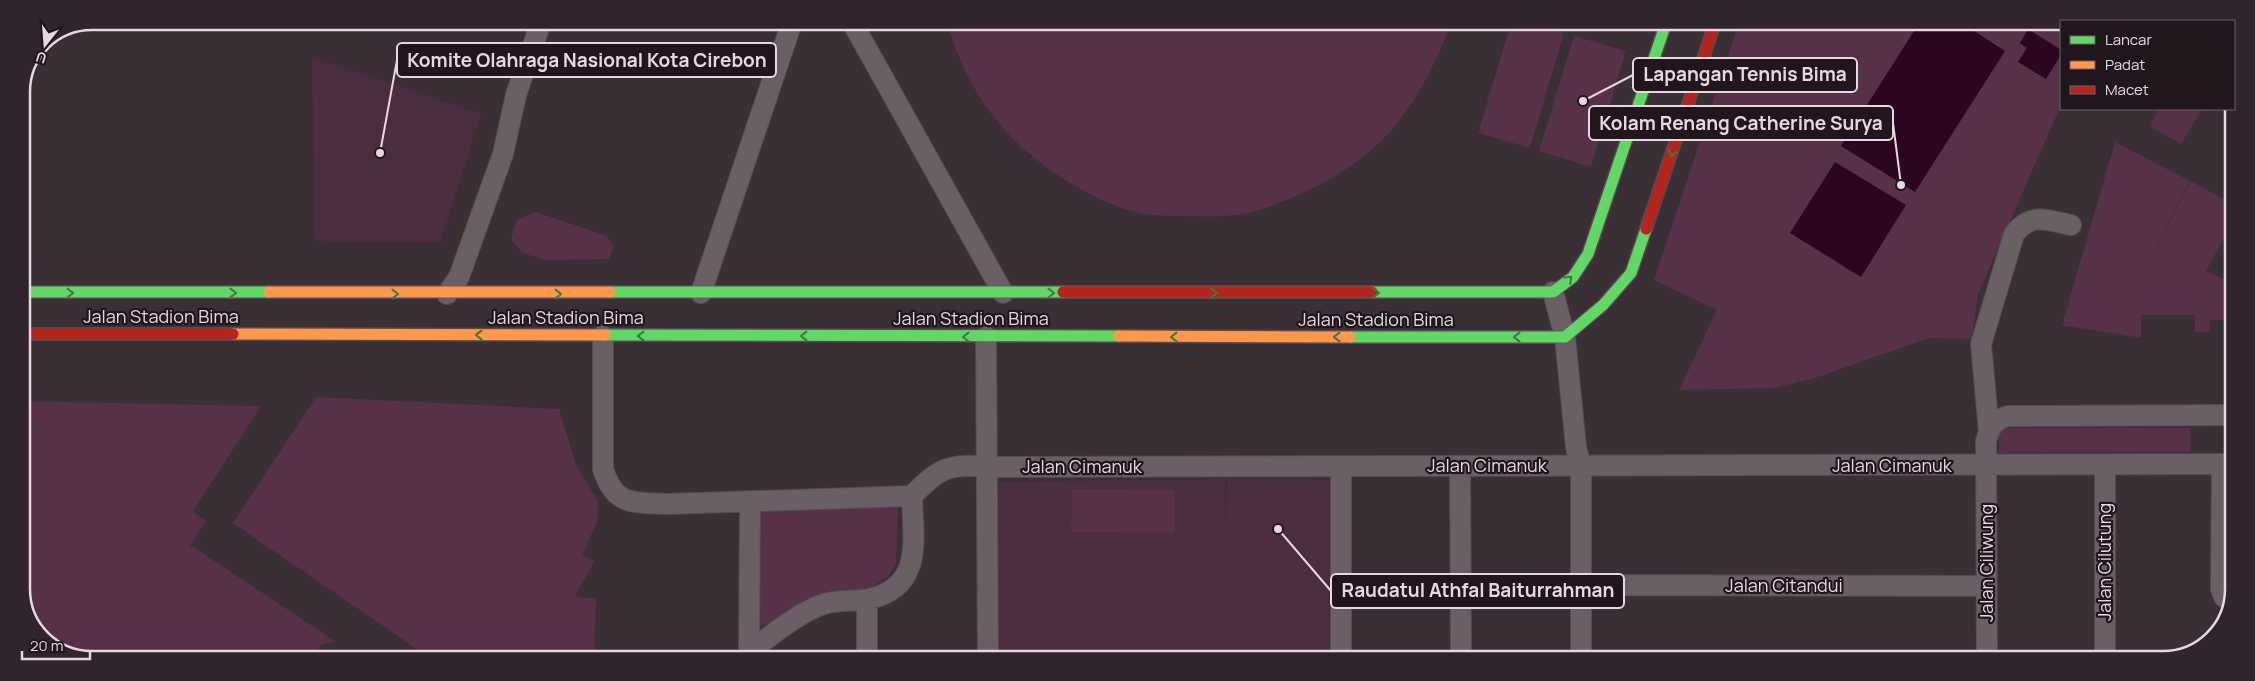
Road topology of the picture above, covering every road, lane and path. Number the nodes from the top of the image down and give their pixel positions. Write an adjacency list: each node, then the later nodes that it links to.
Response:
1 (538, 30): 9 (street)
2 (789, 30): 10 (street)
3 (856, 30): 11 (street)
4 (1664, 30): 8 (street, one-way to 4)
5 (1713, 30): 19 (street, one-way to 19)
6 (2071, 225): 21 (street)
7 (30, 292): 9 (street, Jalan Stadion Bima, one-way to 9)
8 (1553, 292): 11 (street, Jalan Stadion Bima, one-way to 8); 19 (street)
9 (447, 298): 10 (street, Jalan Stadion Bima, one-way to 10)
10 (701, 298): 11 (street, Jalan Stadion Bima)
11 (1008, 300)
12 (446, 319): 15 (street)
13 (1022, 322): 18 (street)
14 (30, 334): 15 (street, Jalan Stadion Bima)
15 (446, 335): 16 (street, Jalan Stadion Bima, one-way to 15)
16 (603, 336): 17 (street, Jalan Stadion Bima, one-way to 16); 30 (street)
17 (986, 337): 18 (street, Jalan Stadion Bima); 28 (street)
18 (1032, 337): 19 (street, Jalan Stadion Bima, one-way to 18)
19 (1565, 337): 26 (street)
20 (2225, 415): 21 (street)
21 (1989, 432): 27 (street)
22 (2225, 464): 23 (street, Jalan Cimanuk)
23 (2105, 465): 27 (street, Jalan Cimanuk); 44 (street, Jalan Cilutung)
24 (1341, 466): 25 (street, Jalan Cimanuk); 28 (street, Jalan Cimanuk); 40 (street)
25 (1460, 466): 26 (street, Jalan Cimanuk); 41 (street)
26 (1581, 466): 27 (street, Jalan Cimanuk); 32 (street)
27 (1986, 466): 33 (street, Jalan Ciliwung)
28 (988, 467): 29 (street, Jalan Cimanuk); 39 (street)
29 (912, 496): 30 (street); 35 (street)
30 (750, 502): 36 (street)
31 (2225, 506): 34 (street)
32 (1581, 585): 33 (street, Jalan Citandui); 42 (street)
33 (1987, 586): 43 (street, Jalan Ciliwung)
34 (2224, 594)
35 (867, 600): 37 (street); 38 (street)
36 (750, 651)
37 (755, 651)
38 (867, 651)
39 (988, 651)
40 (1341, 651)
41 (1461, 651)
42 (1581, 651)
43 (1987, 651)
44 (2105, 651)

